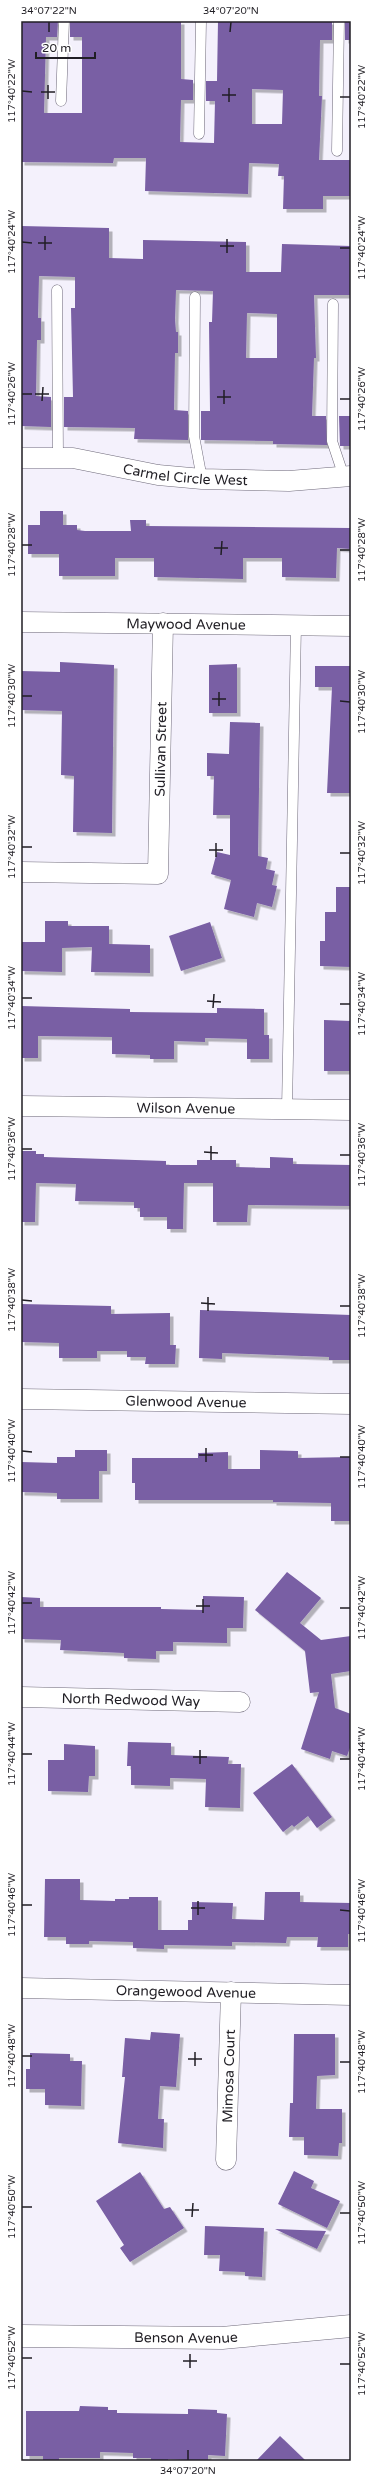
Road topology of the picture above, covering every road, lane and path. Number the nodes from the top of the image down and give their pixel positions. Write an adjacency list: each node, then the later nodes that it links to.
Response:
1 (64, 21): 4 (lane)
2 (201, 21): 5 (lane)
3 (339, 21): 6 (lane)
4 (61, 101)
5 (199, 134)
6 (337, 151)
7 (57, 290): 10 (lane)
8 (195, 296): 13 (lane)
9 (333, 304): 12 (lane)
10 (58, 457): 11 (street, Carmel Circle West); 13 (street, Carmel Circle West)
11 (21, 458)
12 (348, 477): 13 (street, Carmel Circle West)
13 (202, 479)
14 (21, 622): 15 (street, Maywood Avenue)
15 (163, 624): 16 (street, Maywood Avenue); 18 (street, Sullivan Street)
16 (296, 625): 17 (street, Maywood Avenue); 20 (lane)
17 (351, 626)
18 (21, 872)
19 (21, 1106): 20 (street, Wilson Avenue)
20 (287, 1109): 21 (street, Wilson Avenue)
21 (351, 1110)
22 (21, 1400): 23 (street, Glenwood Avenue)
23 (351, 1404)
24 (21, 1698): 25 (street, North Redwood Way)
25 (240, 1702)
26 (21, 1988): 27 (street, Orangewood Avenue)
27 (231, 1992): 28 (street, Orangewood Avenue); 29 (street, Mimosa Court)
28 (351, 1995)
29 (226, 2160)
30 (351, 2326): 31 (main road, Benson Avenue)
31 (21, 2336)

